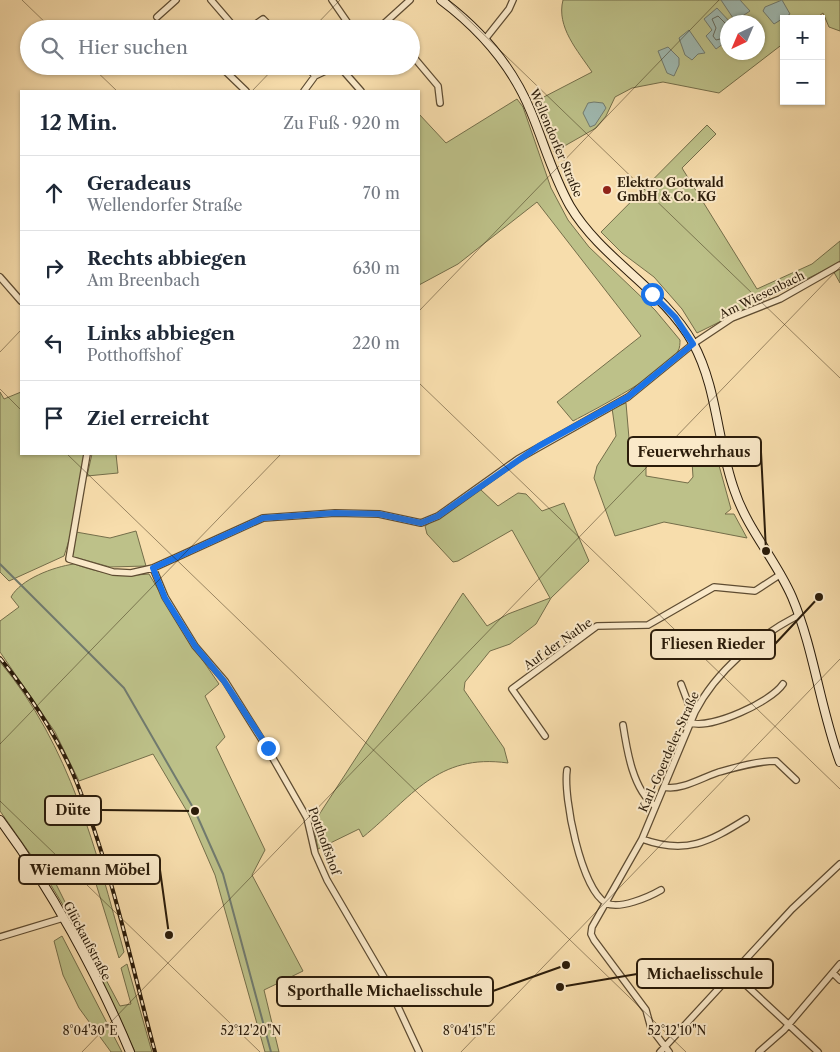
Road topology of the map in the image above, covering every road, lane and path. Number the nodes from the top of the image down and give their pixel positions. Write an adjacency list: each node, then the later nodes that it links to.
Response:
1 (176, 0): 7 (street)
2 (211, 0): 8 (street)
3 (332, 0): 9 (street)
4 (410, 0): 10 (street)
5 (441, 0): 11 (street, Wellendorfer Straße)
6 (513, 0): 11 (street)
7 (157, 17)
8 (228, 20)
9 (346, 20)
10 (390, 20)
11 (486, 38): 23 (street, Wellendorfer Straße)
12 (420, 65): 19 (street)
13 (229, 75): 16 (street)
14 (346, 75): 18 (street)
15 (315, 76): 17 (street)
16 (245, 90)
17 (305, 90)
18 (360, 90)
19 (440, 104)
20 (840, 266): 23 (street, Am Wiesenbach)
21 (0, 277): 22 (street)
22 (20, 300)
23 (693, 344): 25 (street, Am Wiesenbach); 26 (street, Wellendorfer Straße)
24 (87, 455): 25 (street, Am Wiesenbach)
25 (153, 568): 54 (street, Potthoffshof)
26 (781, 574): 27 (street, Wellendorfer Straße); 33 (street, Auf der Nathe)
27 (799, 615): 30 (street, Karl-Goerdeler-Straße); 34 (street, Wellendorfer Straße)
28 (681, 684): 30 (street)
29 (783, 684): 31 (street)
30 (695, 712): 31 (street, Karl-Goerdeler-Straße)
31 (691, 723): 37 (street, Karl-Goerdeler-Straße)
32 (623, 725): 38 (street)
33 (545, 736)
34 (840, 762)
35 (567, 770): 44 (street)
36 (796, 780): 37 (street)
37 (664, 787): 38 (street, Karl-Goerdeler-Straße)
38 (654, 806): 41 (street, Karl-Goerdeler-Straße)
39 (746, 819): 41 (street)
40 (0, 820): 45 (street, Glückaufstraße)
41 (642, 839): 44 (street, Karl-Goerdeler-Straße)
42 (840, 864): 48 (street)
43 (661, 890): 44 (street)
44 (607, 903): 52 (street, Karl-Goerdeler-Straße)
45 (63, 918): 46 (street); 53 (street, Glückaufstraße)
46 (0, 937)
47 (840, 964): 49 (street)
48 (733, 973): 51 (street); 52 (street)
49 (833, 973): 50 (street); 51 (street)
50 (840, 980)
51 (788, 1024): 57 (street); 58 (street)
52 (665, 1046): 55 (street); 56 (street)
53 (130, 1052)
54 (419, 1052)
55 (660, 1052)
56 (669, 1052)
57 (759, 1052)
58 (818, 1052)

